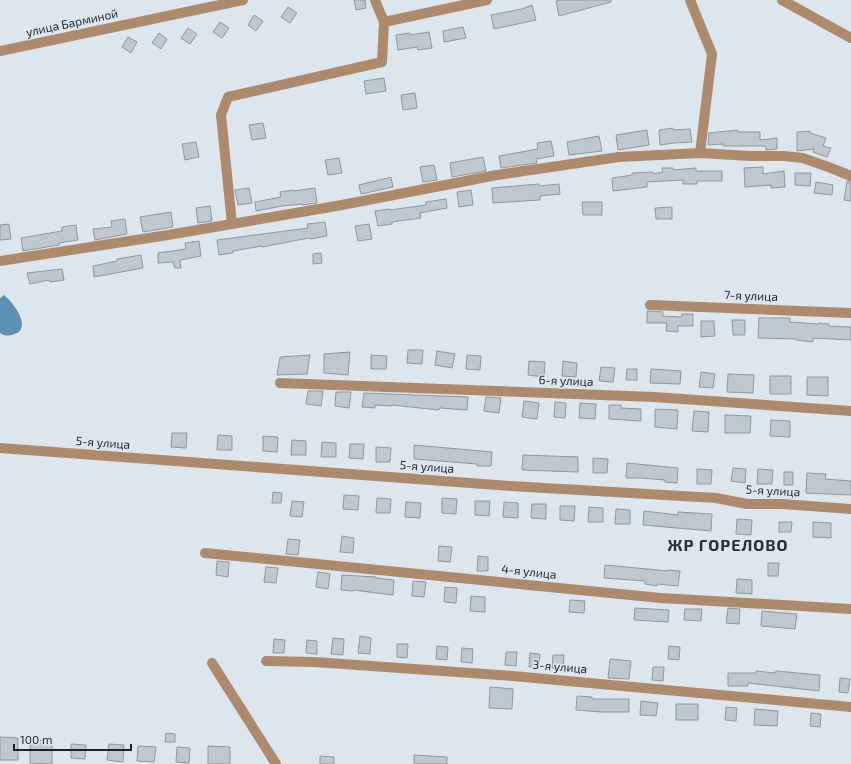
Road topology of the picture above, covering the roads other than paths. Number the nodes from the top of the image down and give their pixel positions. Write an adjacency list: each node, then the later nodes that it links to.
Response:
1 (242, 0): 8 (street, улица Барминой)
2 (375, 0): 6 (street)
3 (486, 0): 6 (street)
4 (690, 0): 9 (street)
5 (782, 0): 7 (street)
6 (384, 22): 11 (street)
7 (851, 38)
8 (0, 51)
9 (700, 152): 10 (street); 11 (street)
10 (851, 176)
11 (232, 224): 12 (street)
12 (0, 261)
13 (650, 305): 14 (street, 7-я улица)
14 (851, 313)
15 (280, 383): 16 (street, 6-я улица)
16 (851, 411)
17 (0, 448): 18 (street, 5-я улица)
18 (851, 509)
19 (205, 553): 20 (street, 4-я улица)
20 (851, 609)
21 (266, 661): 23 (street, 3-я улица)
22 (212, 663): 24 (street)
23 (851, 707)
24 (276, 764)

